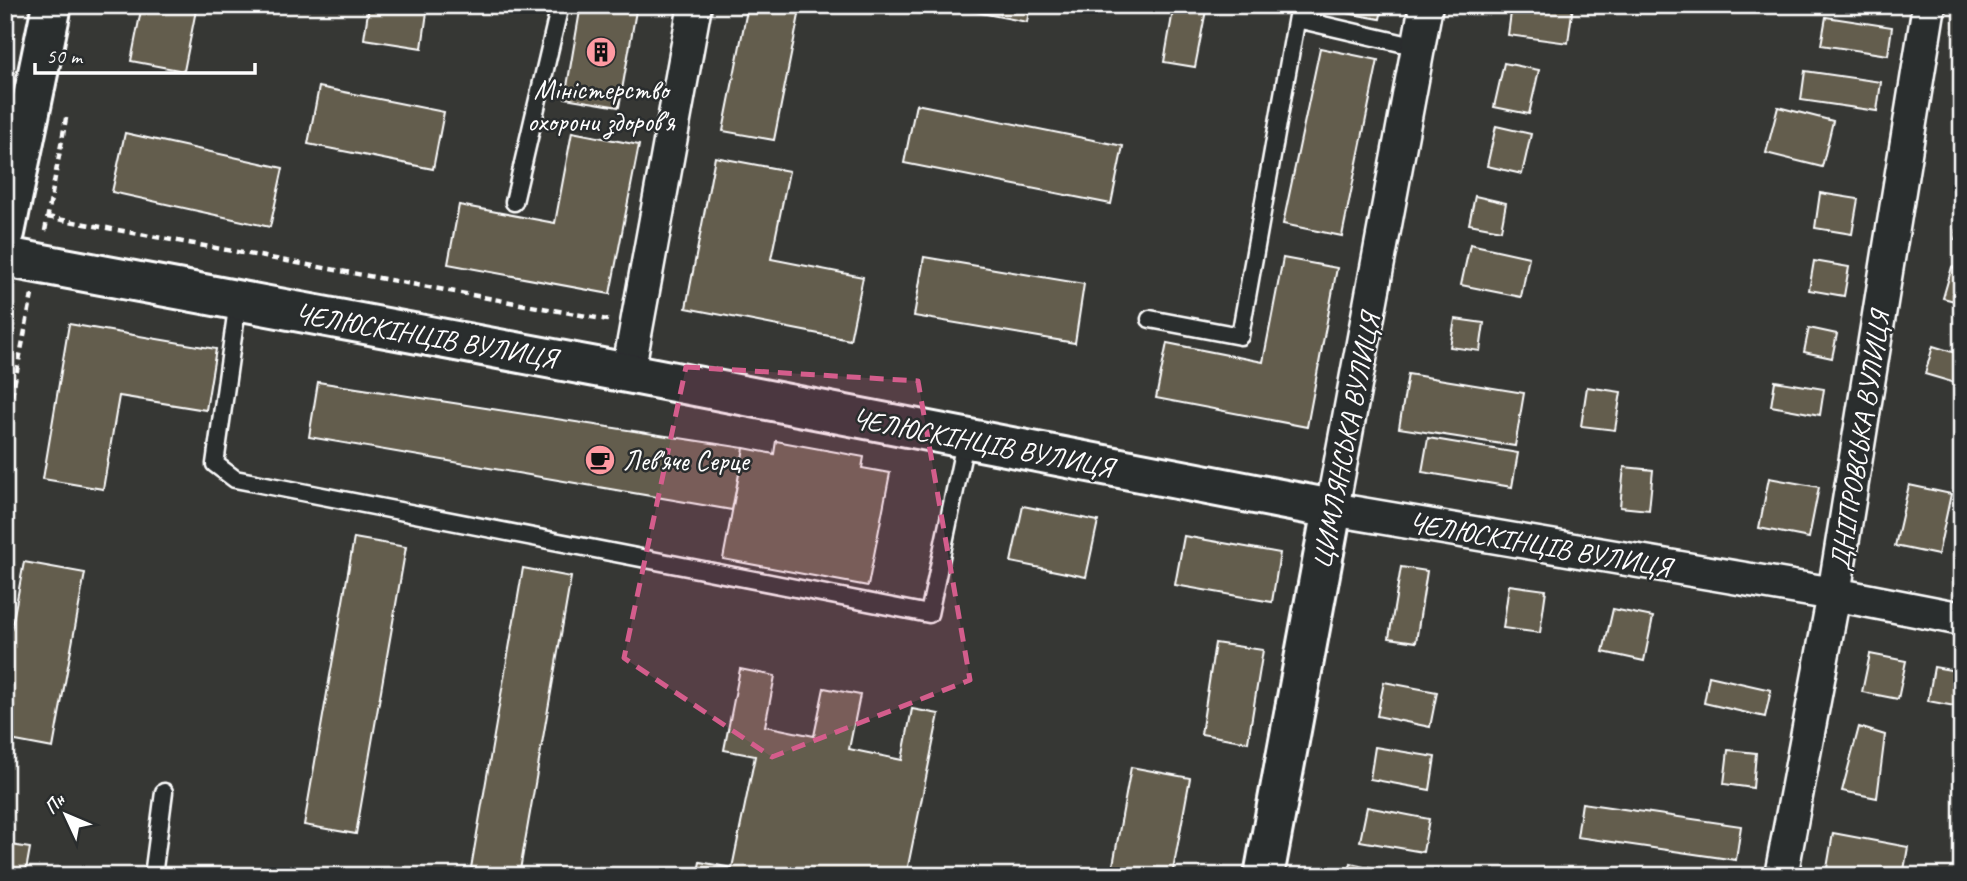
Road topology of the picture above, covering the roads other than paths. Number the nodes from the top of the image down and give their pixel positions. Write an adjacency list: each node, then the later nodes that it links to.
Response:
1 (52, 5): 9 (street)
2 (560, 5): 8 (lane)
3 (695, 5): 13 (street)
4 (1426, 5): 7 (street, ЦИМЛЯНСЬКА ВУЛИЦЯ)
5 (1928, 5): 16 (street, ДНІПРОВСЬКА ВУЛИЦЯ)
6 (1298, 12): 7 (lane); 12 (lane)
7 (1418, 47): 15 (street, ЦИМЛЯНСЬКА ВУЛИЦЯ)
8 (514, 202)
9 (5, 233)
10 (22, 260): 11 (street, ЧЕЛЮСКІНЦІВ ВУЛИЦЯ)
11 (239, 301): 13 (street, ЧЕЛЮСКІНЦІВ ВУЛИЦЯ); 14 (lane)
12 (1150, 319)
13 (628, 373): 14 (street, ЧЕЛЮСКІНЦІВ ВУЛИЦЯ)
14 (966, 438): 15 (street, ЧЕЛЮСКІНЦІВ ВУЛИЦЯ)
15 (1332, 509): 16 (street, ЧЕЛЮСКІНЦІВ ВУЛИЦЯ); 20 (street, ЦИМЛЯНСЬКА ВУЛИЦЯ)
16 (1835, 594): 17 (street, ЧЕЛЮСКІНЦІВ ВУЛИЦЯ); 21 (street, ДНІПРОВСЬКА ВУЛИЦЯ)
17 (1962, 620)
18 (164, 792): 19 (lane)
19 (153, 876)
20 (1264, 876)
21 (1782, 876)

